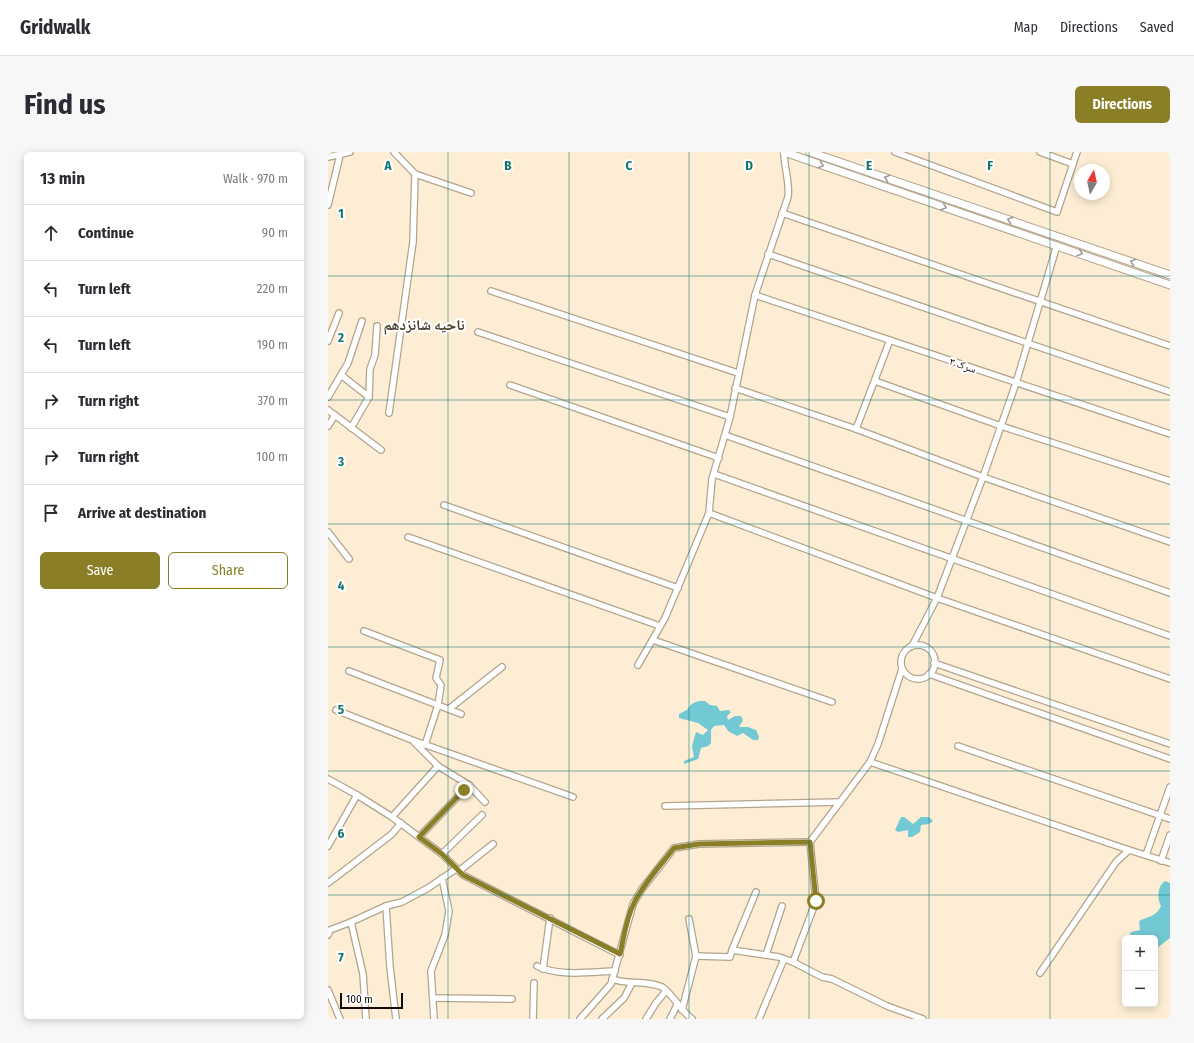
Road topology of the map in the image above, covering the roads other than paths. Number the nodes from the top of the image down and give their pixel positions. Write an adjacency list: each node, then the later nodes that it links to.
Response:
1 (350, 152): 8 (street)
2 (394, 152): 11 (street)
3 (784, 152): 14 (street); 15 (main road, one-way to 15)
4 (810, 152): 17 (main road, one-way to 4)
5 (895, 152): 10 (street)
6 (1040, 152): 10 (street)
7 (1077, 152): 10 (street)
8 (340, 154): 9 (street); 13 (street)
9 (328, 157)
10 (1073, 164)
11 (415, 174): 12 (street); 40 (street)
12 (471, 193)
13 (328, 205)
14 (782, 213): 16 (street); 21 (street)
15 (1057, 245): 18 (main road, one-way to 18); 21 (street)
16 (768, 254): 20 (street); 28 (street)
17 (1170, 275)
18 (1170, 285)
19 (491, 291): 30 (street)
20 (755, 295): 26 (street, سرک ۳); 30 (street)
21 (1041, 303): 28 (street); 29 (street)
22 (339, 313): 27 (street)
23 (362, 321): 31 (street)
24 (377, 326): 38 (street)
25 (478, 332): 42 (street)
26 (890, 340): 32 (street); 33 (street, سرک ۳)
27 (328, 341)
28 (1028, 344): 33 (street); 36 (street)
29 (1170, 346)
30 (738, 373): 35 (street)
31 (341, 375): 37 (street); 38 (street)
32 (876, 380): 44 (street); 46 (street)
33 (1016, 383): 44 (street); 47 (street, سرک ۳)
34 (510, 385): 50 (street)
35 (735, 388): 42 (street); 46 (street)
36 (1170, 392)
37 (328, 397)
38 (369, 397): 45 (street)
39 (328, 410): 41 (street)
40 (389, 414)
41 (335, 415): 43 (street); 45 (street)
42 (730, 417): 48 (street)
43 (328, 426)
44 (1002, 426): 52 (street); 53 (street)
45 (351, 428): 49 (street)
46 (856, 428): 52 (street)
47 (1170, 434)
48 (725, 435): 50 (street); 56 (street)
49 (381, 450)
50 (719, 458): 51 (street)
51 (714, 474): 55 (street); 61 (street)
52 (983, 477): 56 (street); 59 (street)
53 (1170, 480)
54 (444, 505): 62 (street)
55 (709, 513): 62 (street); 64 (street)
56 (966, 522): 61 (street); 63 (street)
57 (329, 537): 60 (street)
58 (408, 537): 65 (street)
59 (1170, 542)
60 (349, 559)
61 (951, 560): 64 (street); 67 (street)
62 (678, 588): 65 (street)
63 (1170, 593)
64 (937, 598): 69 (street); 76 (street)
65 (660, 626): 68 (street)
66 (364, 631): 78 (street)
67 (1170, 636)
68 (653, 640): 71 (street); 77 (street)
69 (912, 646): 70 (street); 73 (street)
70 (934, 663): 75 (street); 83 (street)
71 (638, 665)
72 (502, 667): 79 (street)
73 (902, 669): 75 (street); 87 (street)
74 (349, 671): 78 (street)
75 (929, 674): 86 (street)
76 (1170, 679)
77 (832, 702)
78 (438, 705): 79 (street); 84 (street)
79 (449, 709): 81 (street)
80 (336, 710): 82 (street)
81 (462, 714)
82 (412, 740): 84 (street); 88 (street)
83 (1170, 744)
84 (425, 745): 93 (street)
85 (958, 746): 98 (street)
86 (1170, 759)
87 (870, 762): 95 (street); 107 (street)
88 (438, 766): 90 (street); 99 (street)
89 (328, 779): 92 (street)
90 (469, 785): 94 (street); 103 (street)
91 (1170, 787): 98 (street)
92 (357, 795): 99 (street); 106 (street)
93 (573, 796)
94 (485, 802)
95 (840, 802): 96 (street); 104 (street)
96 (665, 806)
97 (482, 815): 108 (street)
98 (1160, 816): 100 (street); 109 (street)
99 (392, 817): 101 (street)
100 (1170, 819)
101 (400, 823): 103 (street); 114 (street)
102 (1170, 835): 110 (street)
103 (419, 837): 108 (street)
104 (810, 842): 123 (street); 127 (street)
105 (493, 844): 112 (street)
106 (328, 846)
107 (1129, 850): 109 (street); 131 (street)
108 (442, 854): 112 (street)
109 (1146, 855): 110 (street)
110 (1161, 860): 111 (street)
111 (1170, 864)
112 (457, 870): 113 (street); 118 (street)
113 (442, 878): 116 (street); 137 (street)
114 (328, 883)
115 (756, 892): 122 (street)
116 (386, 906): 120 (street); 142 (street)
117 (782, 906): 124 (street)
118 (550, 918): 123 (street); 129 (street)
119 (689, 919): 125 (street)
120 (352, 922): 121 (street); 141 (street)
121 (328, 935)
122 (732, 950): 124 (street); 125 (street)
123 (620, 954): 130 (street)
124 (766, 955): 126 (street)
125 (696, 956): 139 (street)
126 (784, 959): 127 (street); 150 (street)
127 (793, 962): 151 (street)
128 (537, 966): 129 (street)
129 (543, 969): 130 (street)
130 (616, 971): 132 (street)
131 (1040, 973)
132 (612, 979): 134 (street); 145 (street)
133 (534, 983): 144 (street)
134 (632, 983): 136 (street); 146 (street)
135 (328, 990): 140 (street)
136 (666, 991): 139 (street); 147 (street)
137 (433, 998): 138 (street); 143 (street)
138 (512, 999)
139 (680, 1008): 148 (street); 149 (street)
140 (340, 1019)
141 (366, 1019)
142 (396, 1019)
143 (434, 1019)
144 (533, 1019)
145 (580, 1019)
146 (602, 1019)
147 (646, 1019)
148 (670, 1019)
149 (692, 1019)
150 (759, 1019)
151 (923, 1019)

